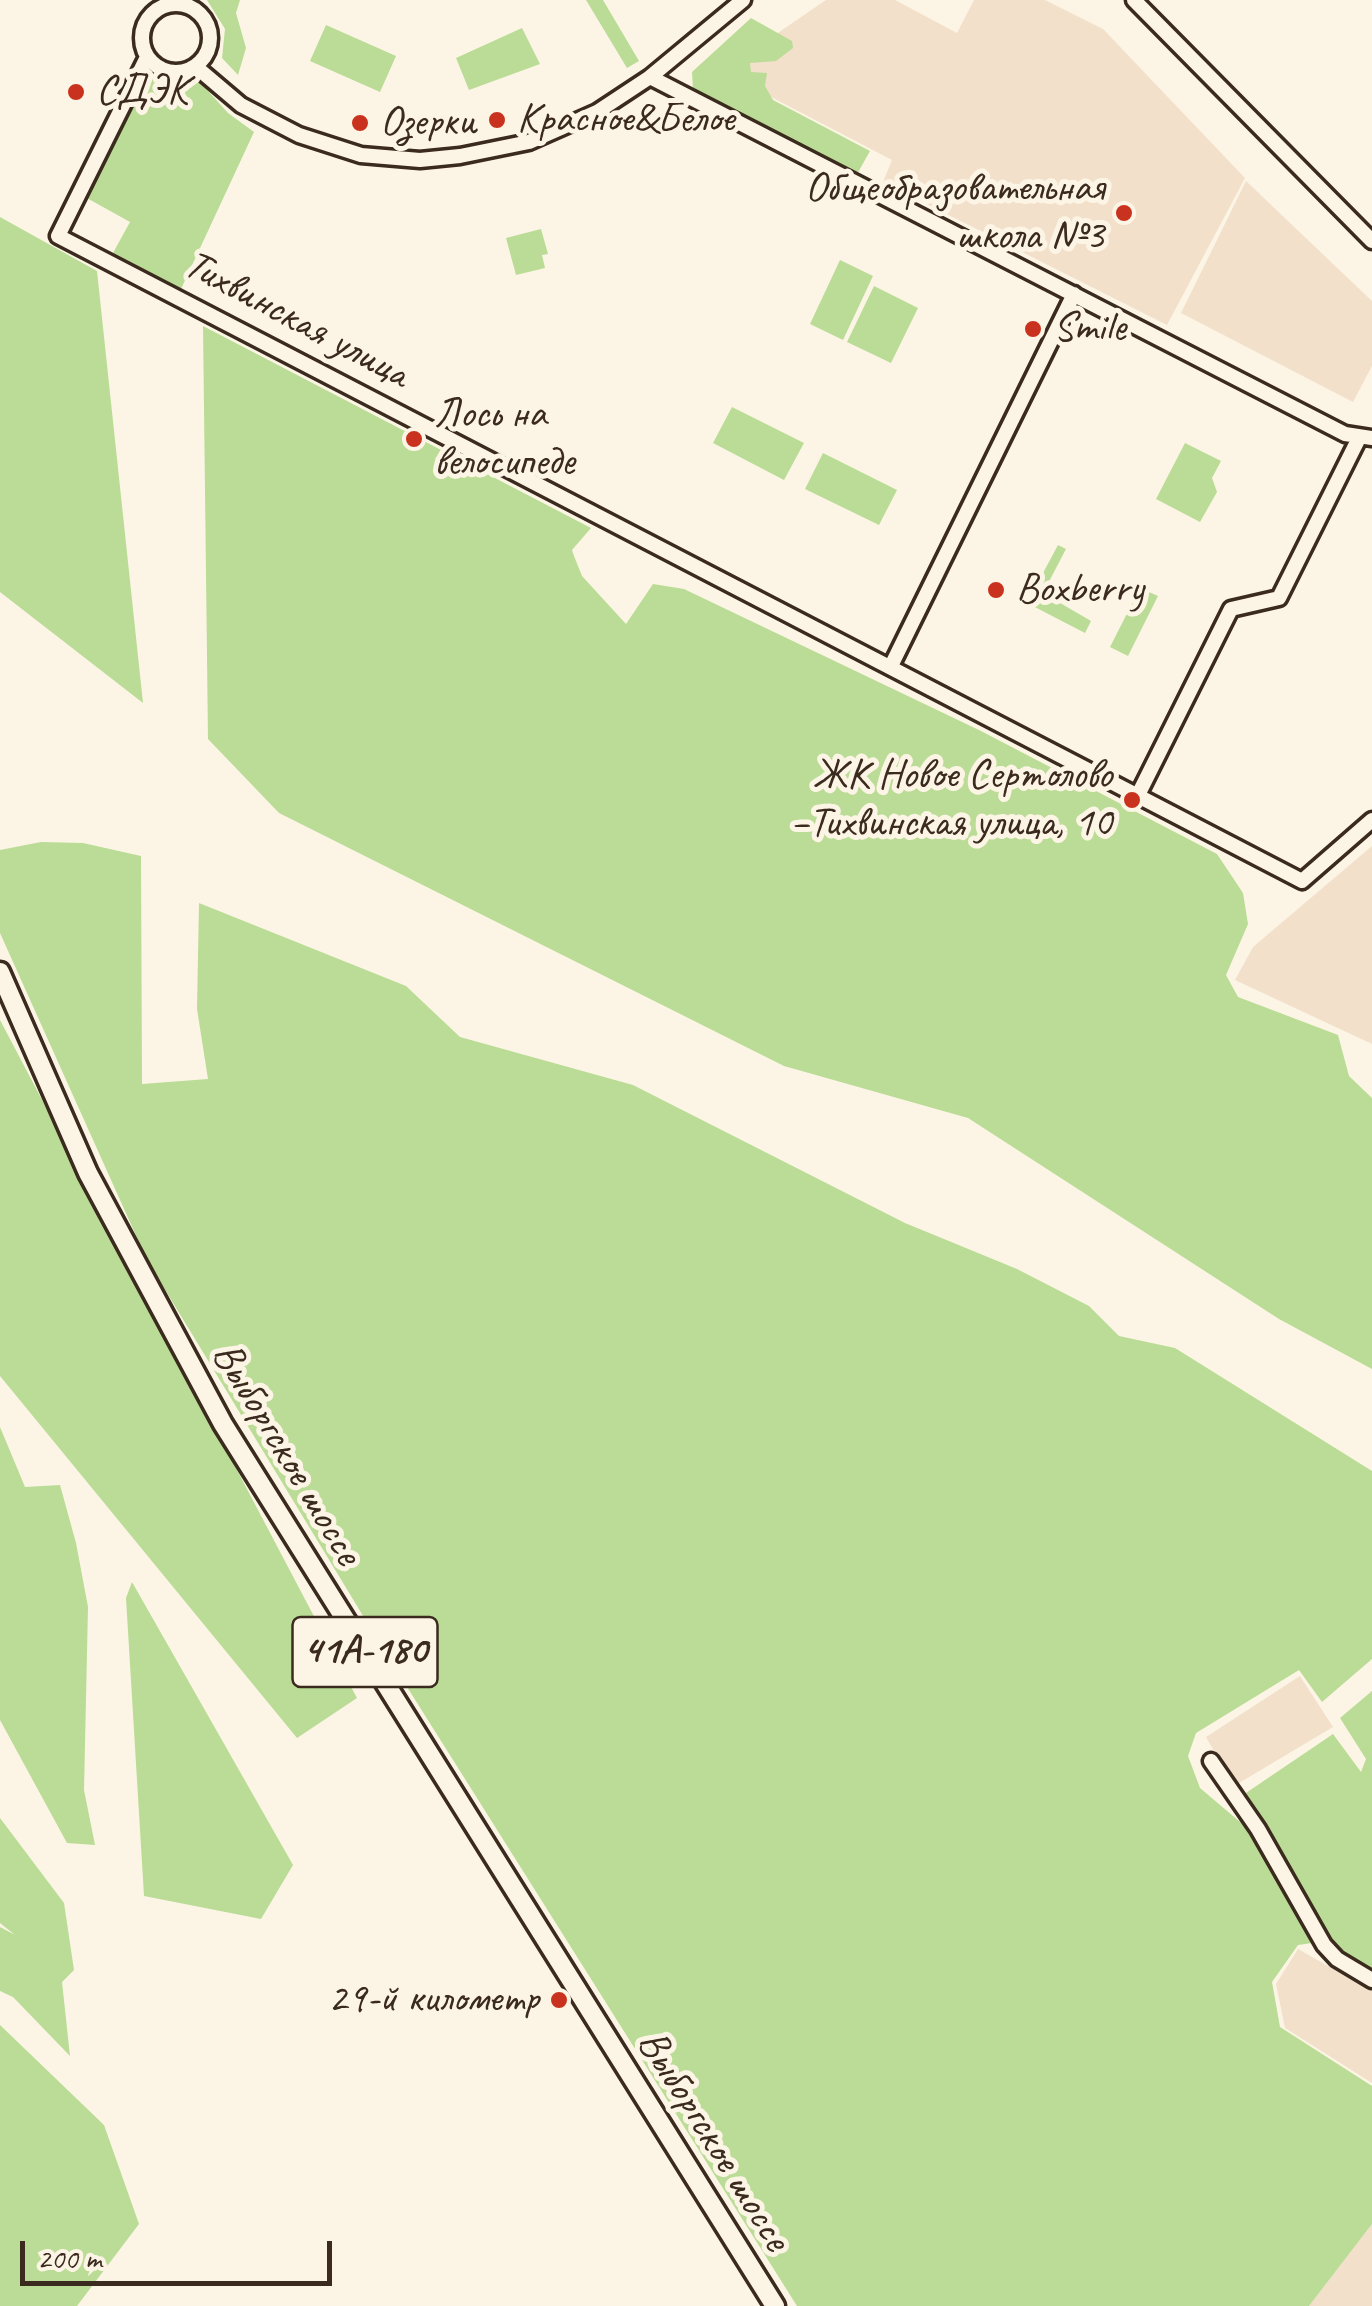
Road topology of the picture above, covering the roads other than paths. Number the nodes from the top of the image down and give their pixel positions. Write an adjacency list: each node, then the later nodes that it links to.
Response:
1 (743, 0): 6 (street)
2 (1134, 0): 7 (street)
3 (159, 3): 4 (street); 5 (street)
4 (147, 57): 5 (street); 10 (street, Тихвинская улица)
5 (195, 66): 6 (street)
6 (650, 76): 8 (street)
7 (1372, 242)
8 (1074, 294): 9 (street); 10 (street)
9 (1365, 438): 11 (street)
10 (892, 666): 11 (street, Тихвинская улица)
11 (1138, 795): 12 (street, Тихвинская улица)
12 (1372, 820)
13 (0, 972): 16 (main road, Выборгское шоссе / 41А-180)
14 (1211, 1761): 15 (street)
15 (1372, 1980)
16 (775, 2306)

